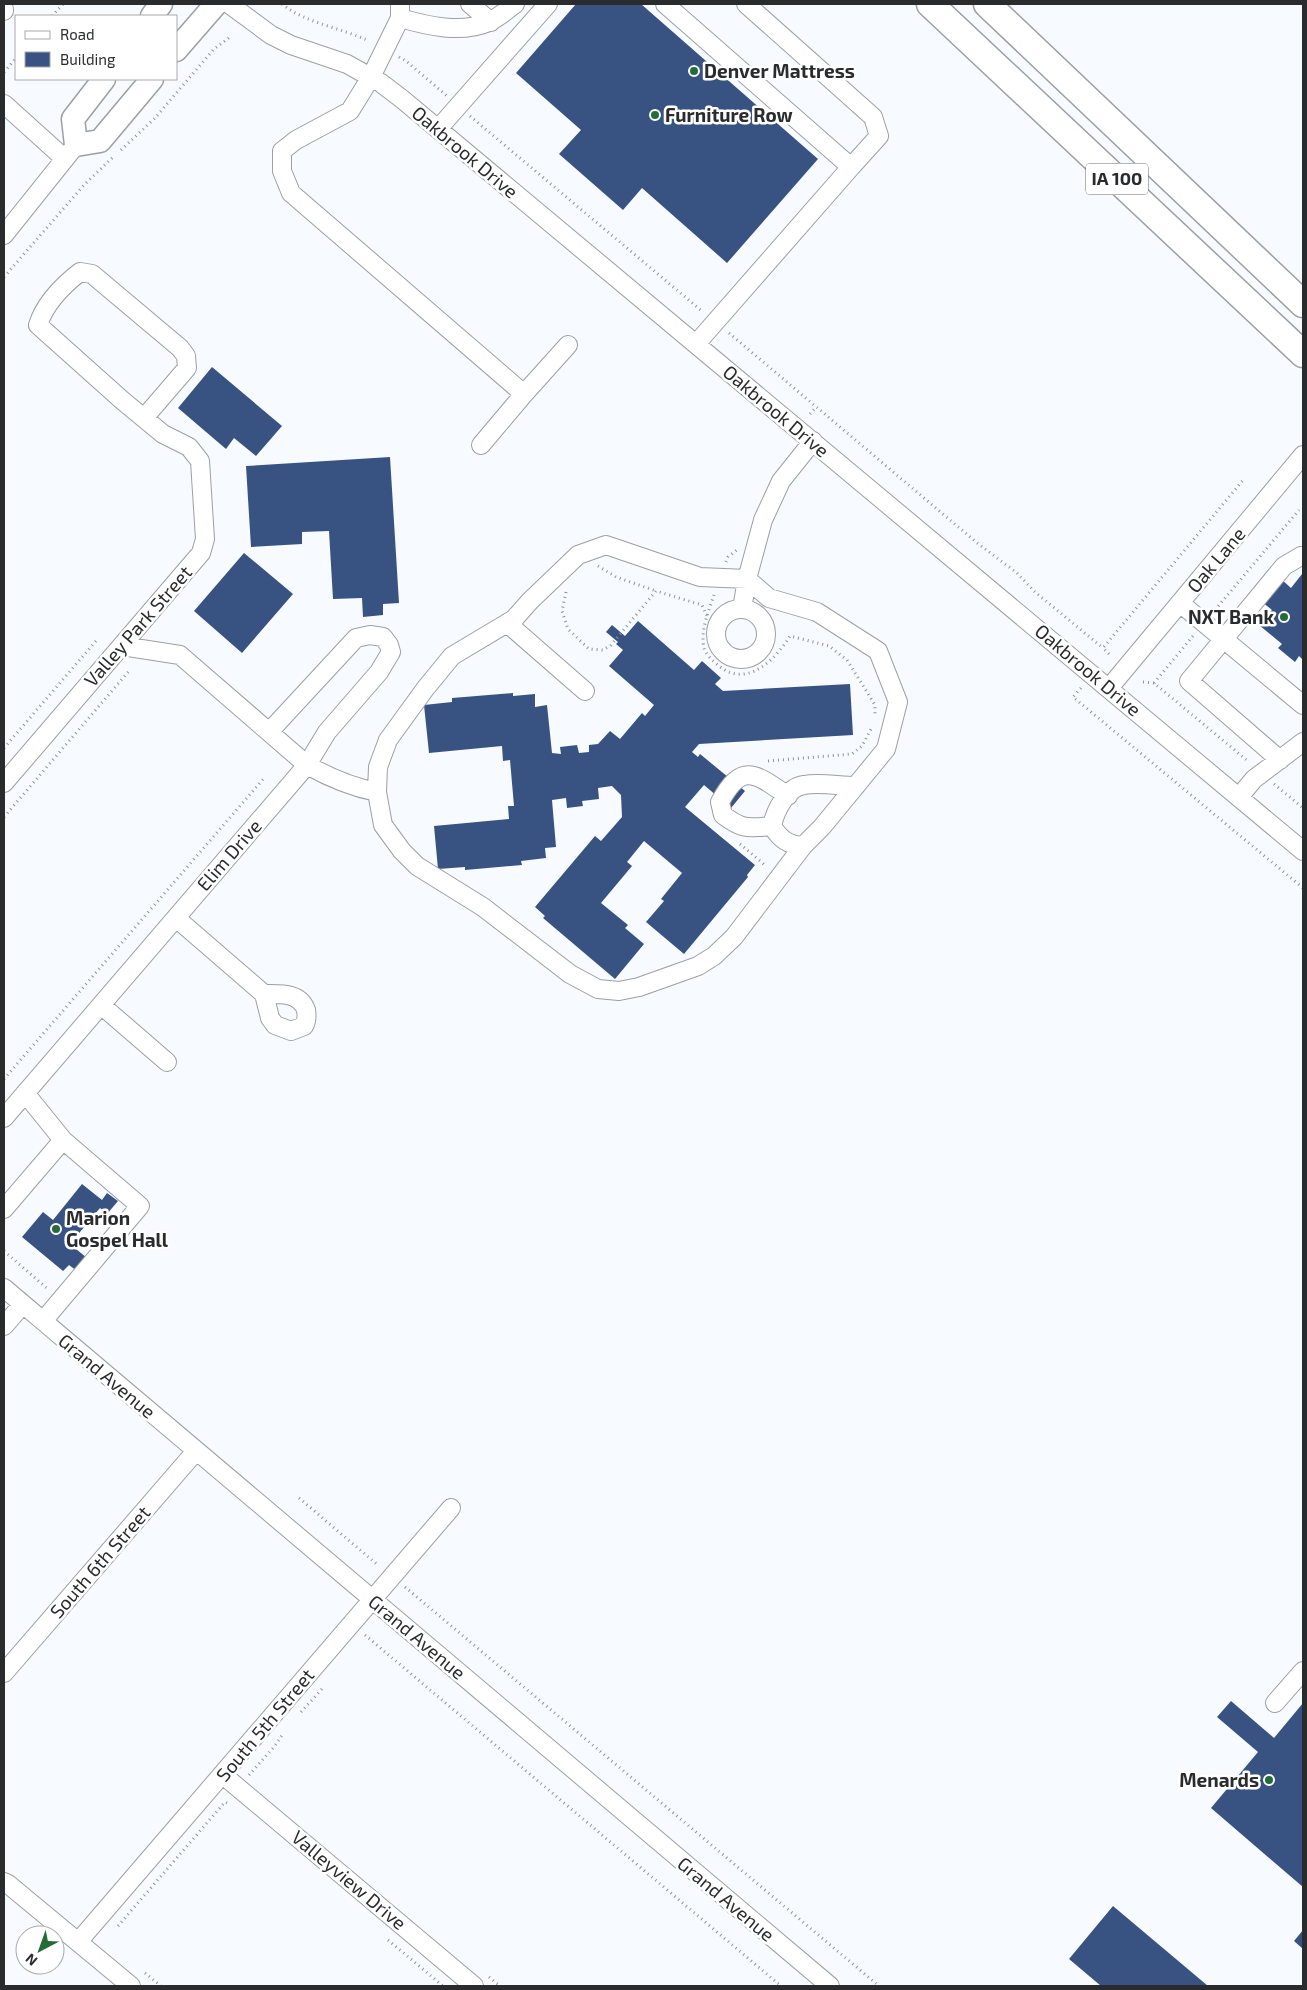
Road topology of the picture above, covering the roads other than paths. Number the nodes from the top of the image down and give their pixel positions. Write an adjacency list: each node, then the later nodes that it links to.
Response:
1 (161, 4): 12 (main road)
2 (216, 4): 14 (main road)
3 (229, 4): 15 (street, Oakbrook Drive)
4 (470, 4): 13 (street)
5 (514, 4): 13 (street)
6 (548, 4): 19 (street)
7 (665, 4): 21 (street)
8 (746, 4): 21 (street)
9 (930, 4): 26 (highway, IA 100)
10 (987, 4): 23 (highway, IA 100)
11 (400, 11): 13 (street); 15 (street)
12 (153, 15)
13 (491, 22)
14 (178, 48)
15 (371, 77): 19 (street, Oakbrook Drive); 27 (street)
16 (103, 80): 20 (main road)
17 (151, 80): 20 (main road)
18 (4, 104): 20 (street)
19 (438, 130): 24 (street, Oakbrook Drive)
20 (71, 152): 22 (street)
21 (851, 167): 24 (street)
22 (4, 235)
23 (1303, 304)
24 (696, 344): 29 (street, Oakbrook Drive)
25 (568, 345): 27 (street)
26 (1303, 354)
27 (524, 394): 30 (street)
28 (144, 418): 28 (street); 38 (street, Valley Park Street)
29 (813, 442): 33 (street); 39 (street, Oakbrook Drive)
30 (481, 444)
31 (1303, 455): 34 (street, Oak Lane)
32 (1303, 557): 37 (street)
33 (747, 579): 35 (street); 36 (street); 47 (street)
34 (1180, 603): 37 (street); 39 (street, Oak Lane)
35 (742, 609)
36 (507, 623): 40 (street); 48 (street)
37 (1223, 639): 41 (street); 44 (street)
38 (122, 646): 42 (street); 46 (street, Valley Park Street)
39 (1109, 688): 50 (street, Oakbrook Drive)
40 (585, 691)
41 (1303, 704)
42 (269, 732): 45 (street); 45 (street, Elim Drive)
43 (1303, 742): 44 (street)
44 (1280, 760): 50 (street)
45 (307, 765): 48 (street); 54 (street, Elim Drive)
46 (4, 784)
47 (856, 786): 49 (street); 52 (street)
48 (377, 792): 52 (street)
49 (788, 796): 51 (street); 51 (street)
50 (1240, 797): 53 (street, Oakbrook Drive)
51 (772, 826): 52 (street)
52 (803, 846)
53 (1303, 850)
54 (176, 918): 55 (street); 56 (street, Elim Drive)
55 (264, 994)
56 (101, 1005): 57 (street); 58 (street, Elim Drive)
57 (167, 1062)
58 (25, 1093): 59 (street, Elim Drive); 60 (street)
59 (4, 1118)
60 (63, 1140): 61 (street); 64 (street)
61 (4, 1209)
62 (4, 1288): 63 (street, Grand Avenue)
63 (23, 1304): 64 (street, Grand Avenue); 65 (street)
64 (43, 1321): 66 (street, Grand Avenue)
65 (4, 1326)
66 (196, 1451): 68 (street, Grand Avenue); 70 (street, South 6th Street)
67 (451, 1508): 68 (street, South 5th Street)
68 (372, 1599): 72 (street, South 5th Street); 77 (street, Grand Avenue)
69 (1303, 1671): 71 (street)
70 (4, 1673)
71 (1275, 1703)
72 (224, 1774): 74 (street, South 5th Street); 75 (street, Valleyview Drive)
73 (4, 1882): 74 (street)
74 (78, 1942): 76 (street)
75 (479, 1980)
76 (130, 1986)
77 (830, 1986)

